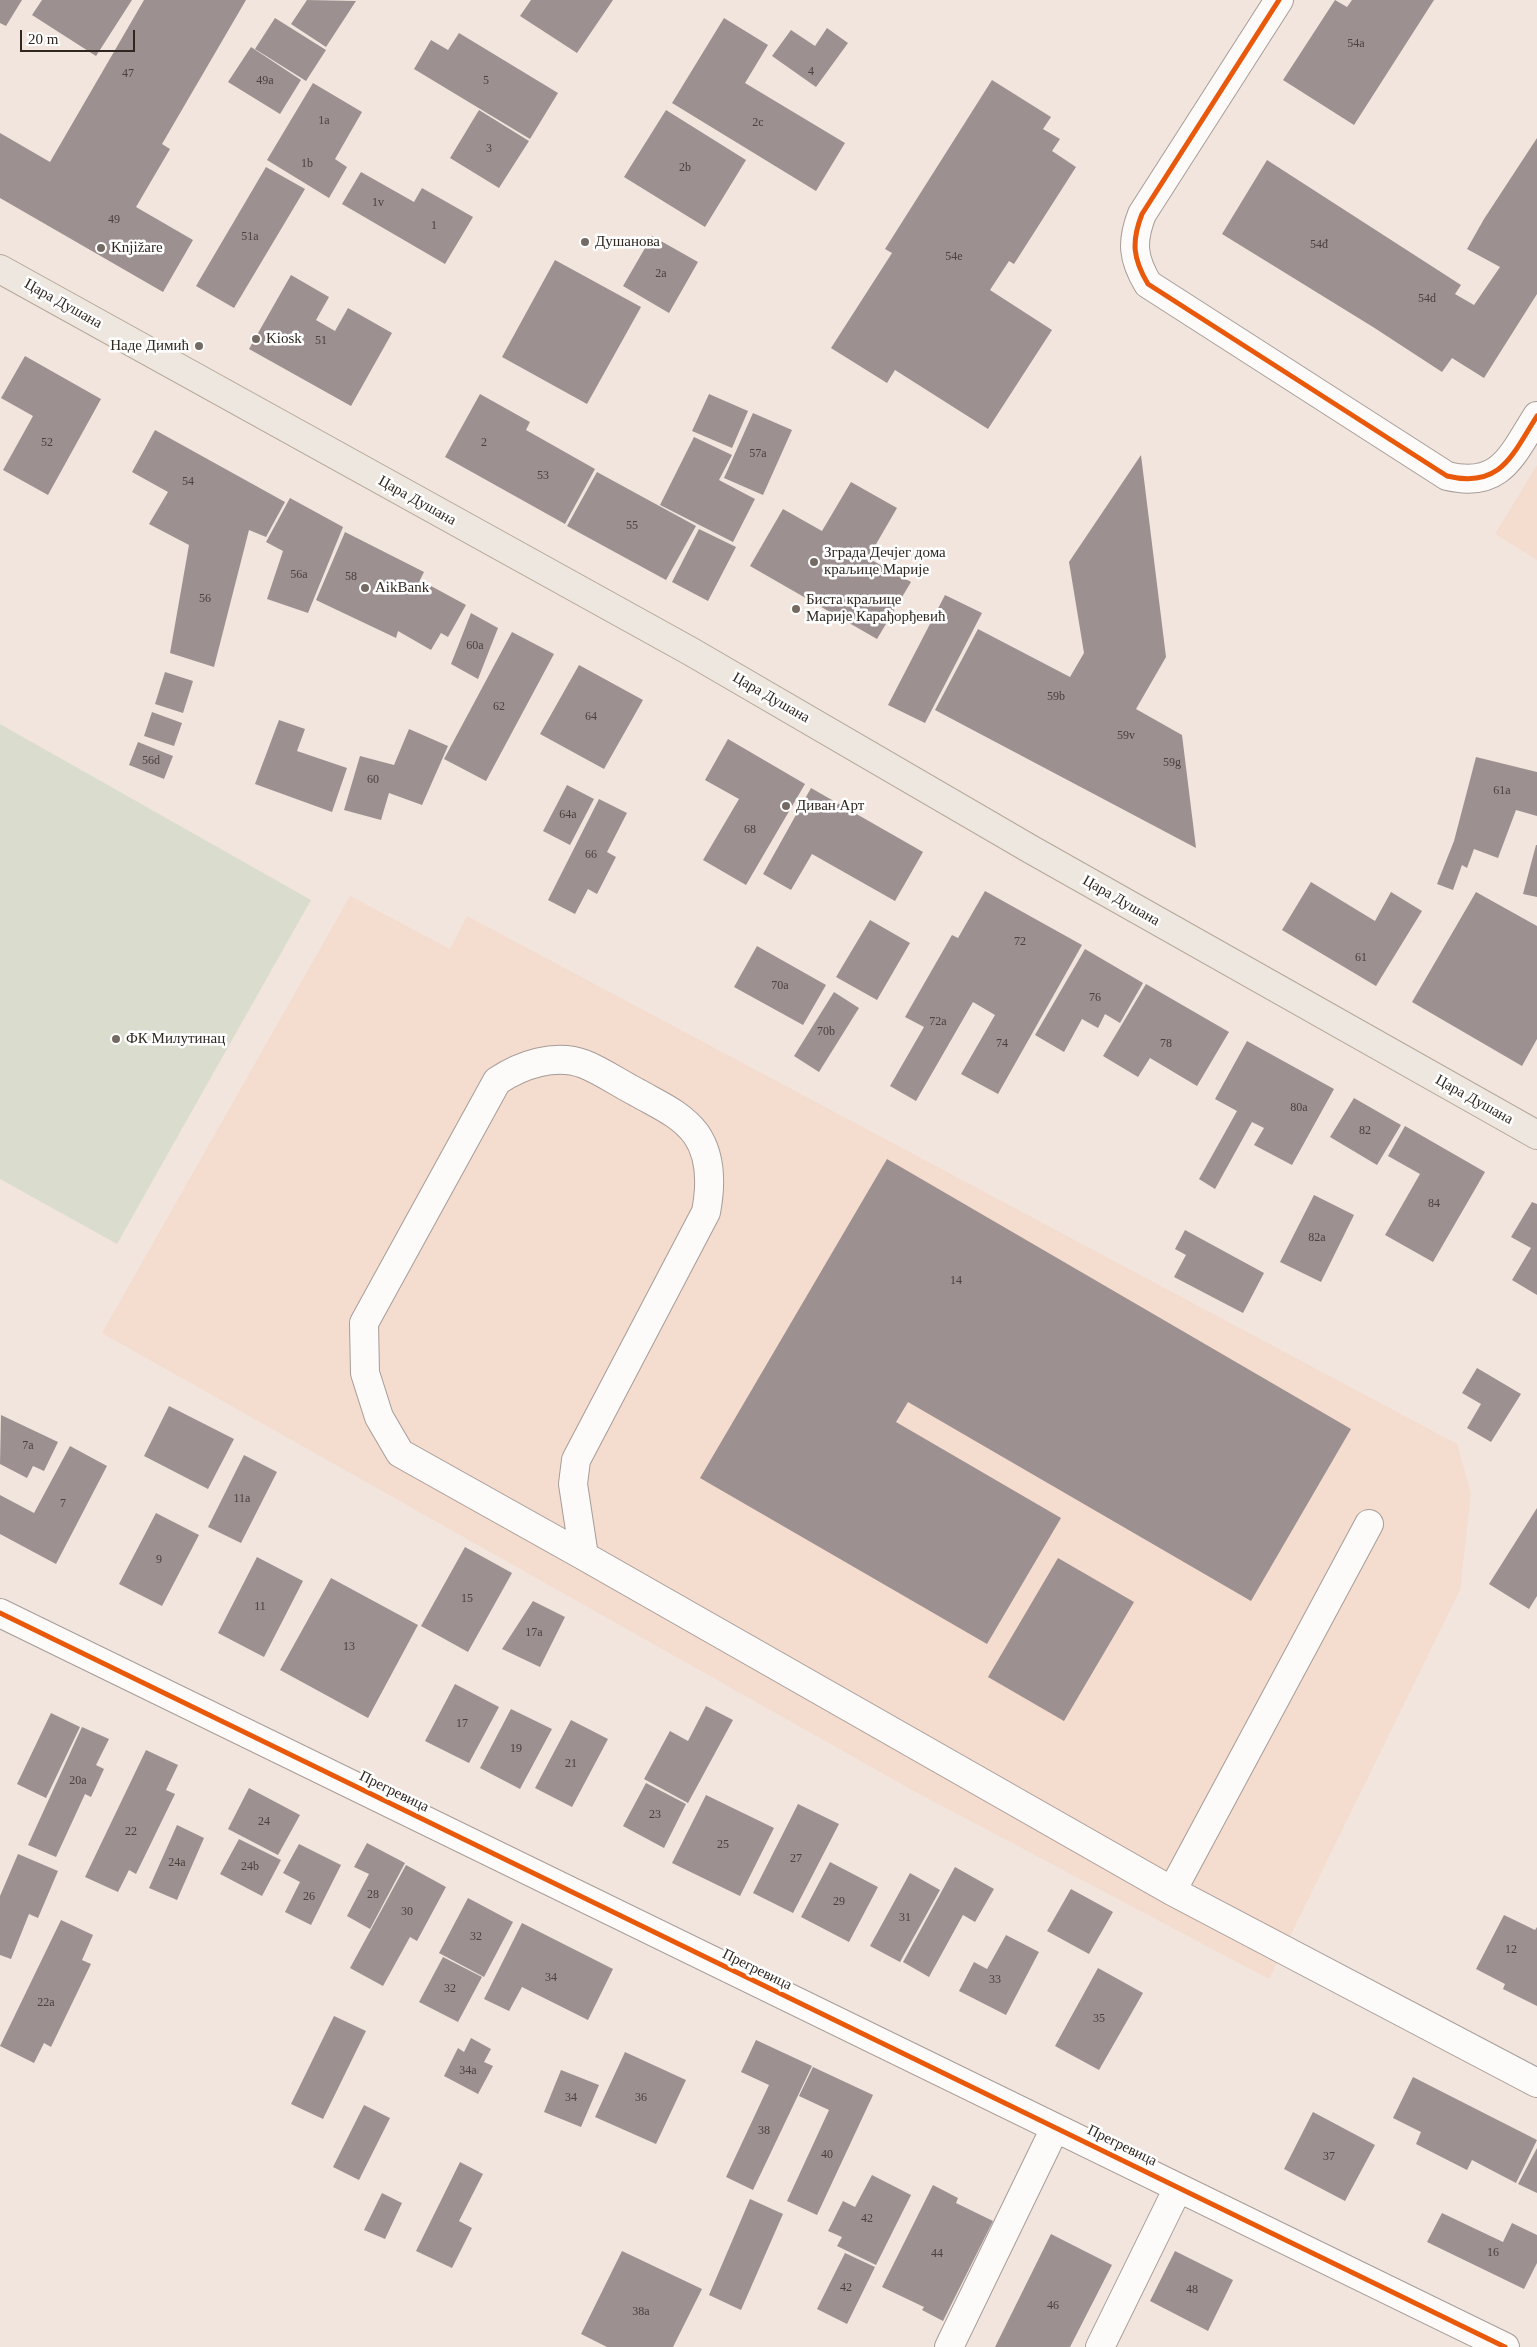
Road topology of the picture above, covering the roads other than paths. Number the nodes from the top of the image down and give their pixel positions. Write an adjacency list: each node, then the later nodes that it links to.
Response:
1 (1279, 0): 3 (street)
2 (0, 269): 4 (main road, Цара Душана)
3 (1537, 416)
4 (1537, 1136)
5 (1368, 1524): 8 (street)
6 (584, 1556): 6 (street); 8 (street)
7 (0, 1613): 10 (street, Прегревица)
8 (1172, 1892): 9 (street)
9 (1537, 2083)
10 (1055, 2128): 11 (street, Прегревица); 12 (street)
11 (1178, 2188): 13 (street); 14 (street, Прегревица)
12 (948, 2347)
13 (1100, 2347)
14 (1505, 2347)

